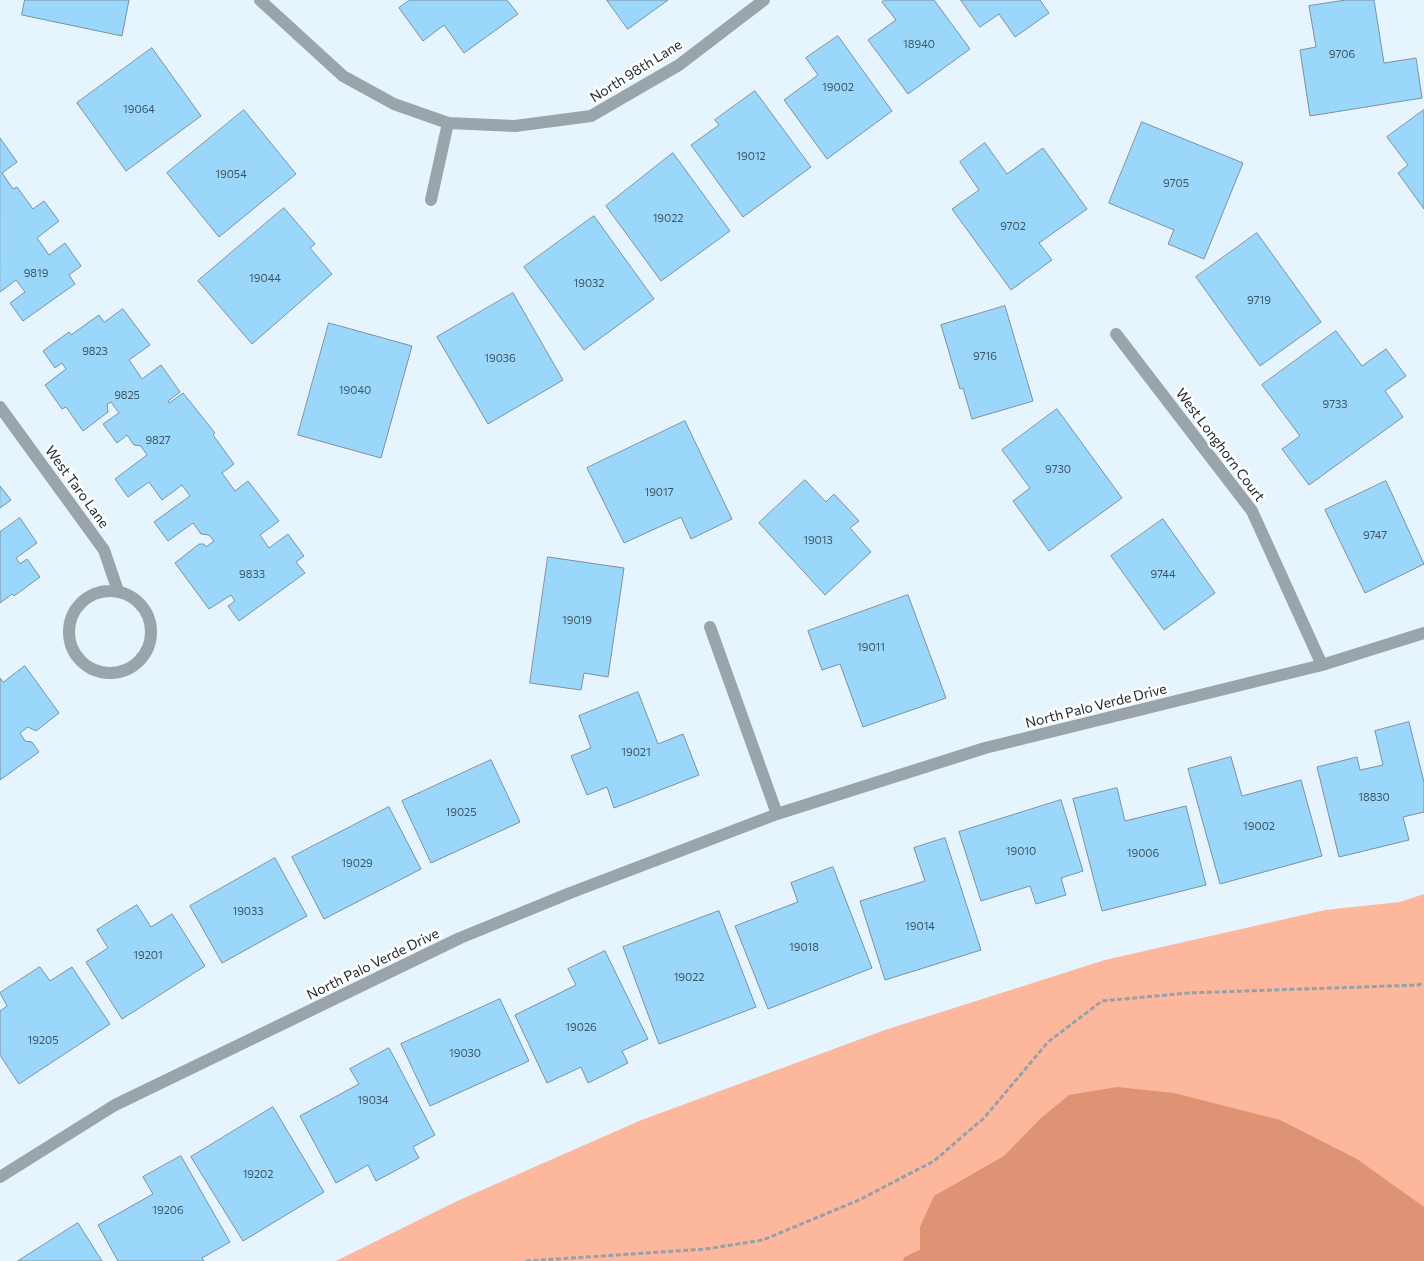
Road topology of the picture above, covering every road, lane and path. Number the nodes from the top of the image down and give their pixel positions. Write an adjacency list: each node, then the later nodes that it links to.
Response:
1 (260, 0): 3 (street, North 98th Lane)
2 (764, 0): 3 (street, North 98th Lane)
3 (448, 123): 4 (street)
4 (431, 200)
5 (1116, 334): 10 (street, West Longhorn Court)
6 (0, 407): 7 (street, West Taro Lane)
7 (118, 591): 7 (street)
8 (710, 627): 11 (street)
9 (1424, 633): 10 (street, North Palo Verde Drive)
10 (1322, 665): 11 (street, North Palo Verde Drive)
11 (777, 814): 13 (street, North Palo Verde Drive)
12 (1424, 983): 14 (path)
13 (0, 1177)
14 (526, 1261)

